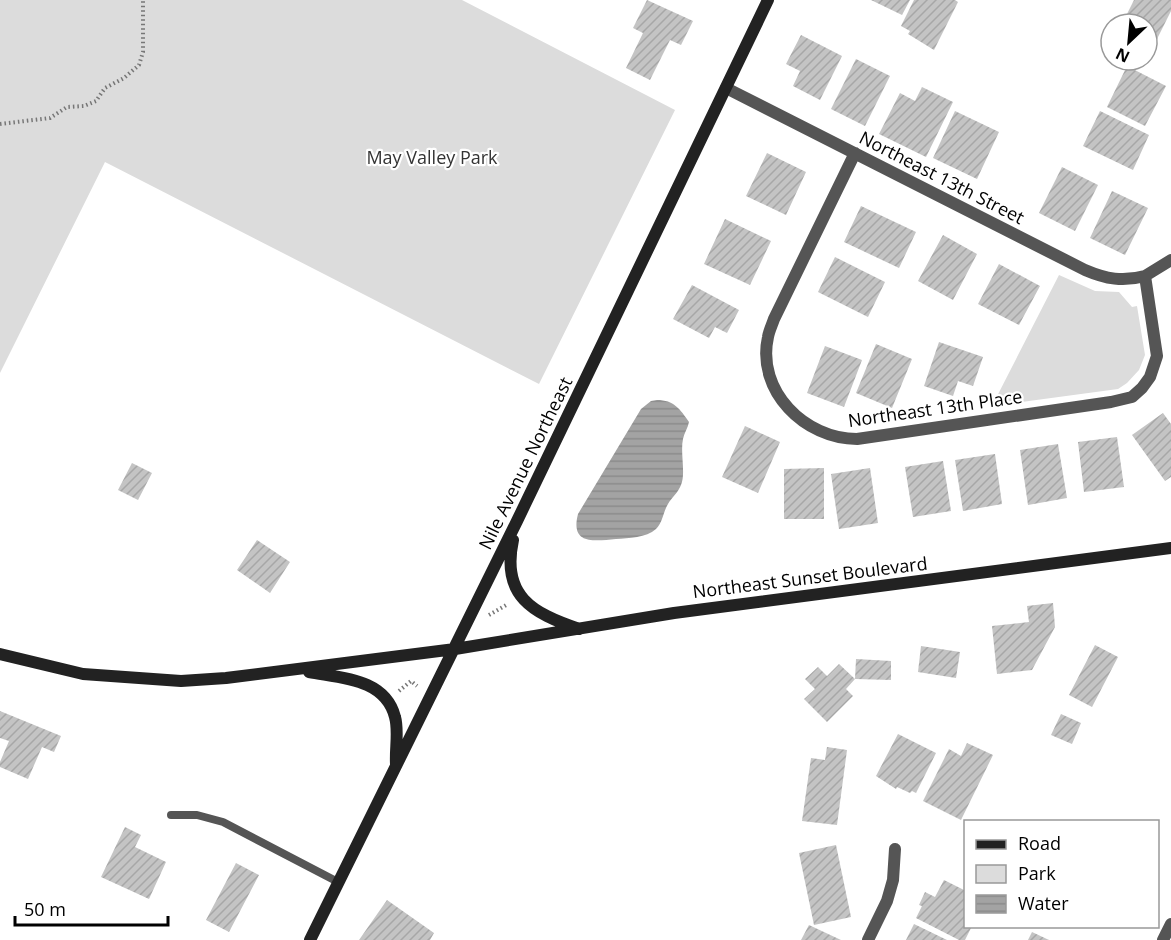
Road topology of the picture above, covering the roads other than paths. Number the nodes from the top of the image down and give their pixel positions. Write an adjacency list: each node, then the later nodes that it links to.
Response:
1 (768, 0): 2 (main road, Nile Avenue Northeast)
2 (726, 88): 3 (street, Northeast 13th Street); 6 (main road, Nile Avenue Northeast)
3 (855, 153): 5 (street, Northeast 13th Street); 5 (street, Northeast 13th Place)
4 (1171, 261): 5 (street)
5 (1145, 276)
6 (517, 521): 8 (main road); 9 (main road, Nile Avenue Northeast)
7 (1171, 548): 8 (main road, Northeast Sunset Boulevard)
8 (581, 630): 9 (main road, Northeast Sunset Boulevard)
9 (455, 649): 11 (main road, Northeast Sunset Boulevard); 12 (main road, Nile Avenue Northeast)
10 (0, 654): 11 (main road)
11 (296, 670): 12 (main road)
12 (396, 765): 15 (main road, Nile Avenue Northeast)
13 (171, 815): 15 (lane)
14 (895, 849): 18 (street)
15 (338, 882): 17 (main road, Nile Avenue Northeast)
16 (1171, 924): 19 (street)
17 (310, 940)
18 (868, 940)
19 (1163, 940)

